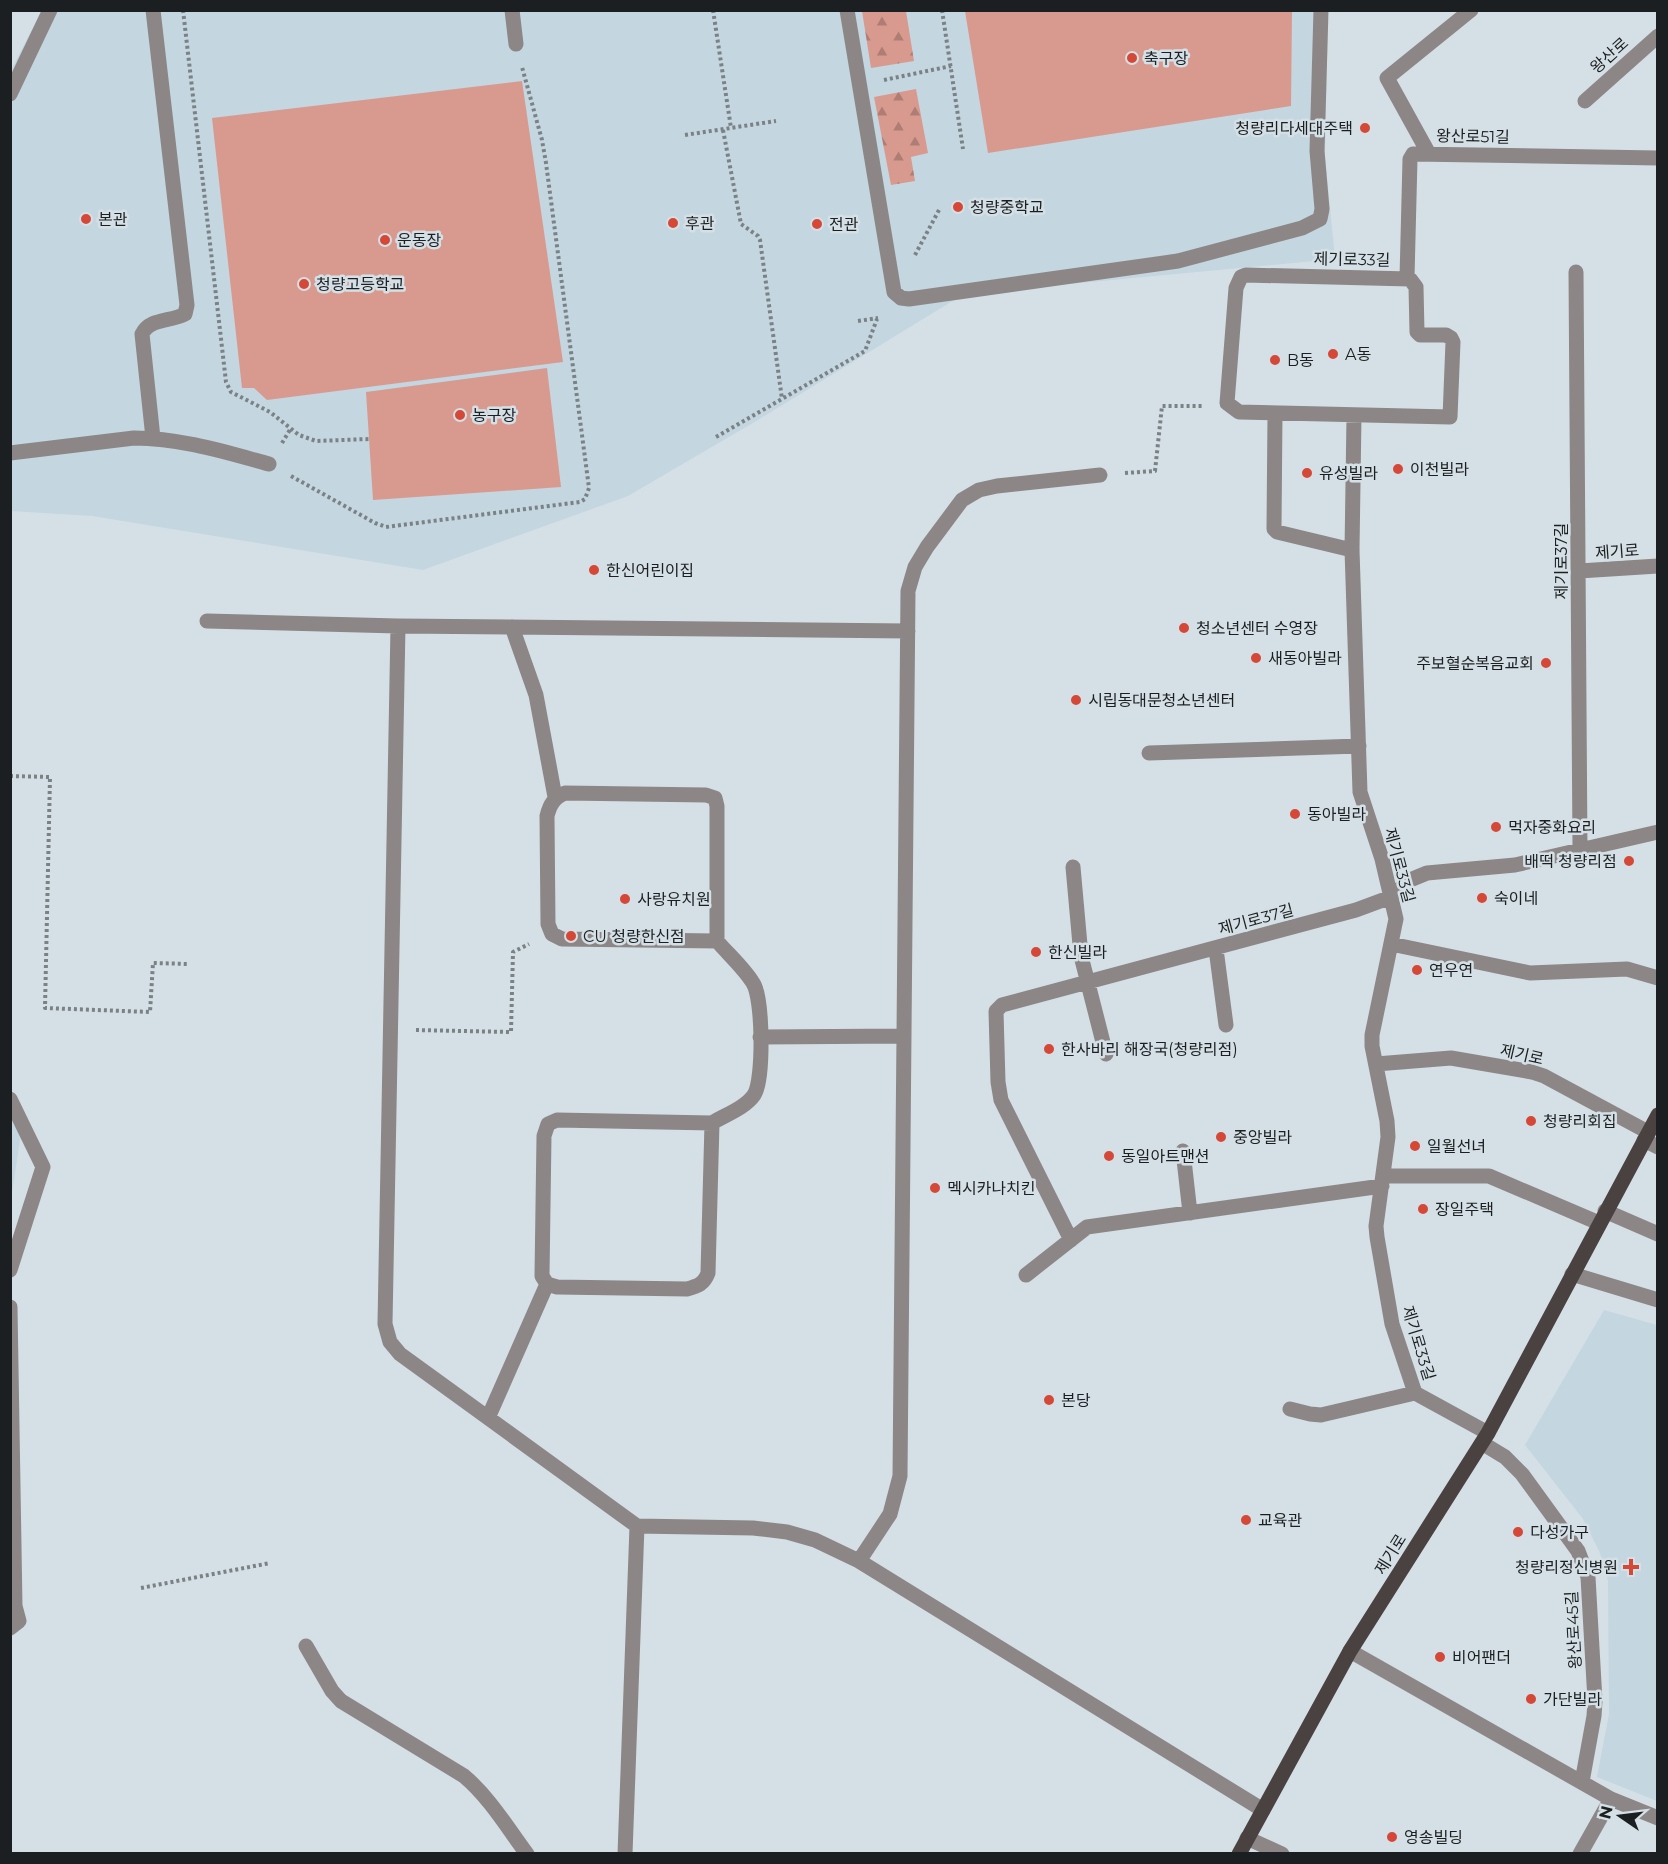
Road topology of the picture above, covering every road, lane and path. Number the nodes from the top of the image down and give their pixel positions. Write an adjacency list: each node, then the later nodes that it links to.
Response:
1 (50, 10): 12 (street)
2 (153, 10): 30 (street)
3 (183, 10): 28 (path)
4 (512, 10): 11 (street)
5 (713, 10): 15 (path)
6 (847, 10): 8 (street)
7 (942, 10): 18 (path)
8 (1322, 10)
9 (1471, 10): 19 (street)
10 (1658, 36): 13 (street, 왕산로)
11 (516, 44): 33 (path)
12 (10, 94)
13 (1585, 100)
14 (776, 121): 15 (path)
15 (731, 128): 16 (path)
16 (723, 130): 17 (path); 24 (path)
17 (685, 135)
18 (963, 149)
19 (1429, 154): 20 (street, 왕산로51길); 22 (street, 왕산로51길)
20 (1658, 158)
21 (1576, 272): 37 (street, 제기로37길)
22 (1407, 278): 25 (street, 제기로33길); 27 (street, 제기로33길)
23 (877, 319): 24 (path)
24 (782, 399): 29 (path)
25 (1234, 409): 26 (street, 제기로33길); 34 (path)
26 (1275, 414): 27 (street, 제기로33길); 35 (street)
27 (1354, 416): 35 (street, 제기로33길)
28 (291, 428): 31 (path); 33 (path)
29 (716, 437)
30 (153, 438): 32 (street); 33 (street)
31 (369, 439)
32 (10, 453)
33 (269, 464)
34 (1100, 475): 41 (street)
35 (1352, 550): 42 (street, 제기로33길)
36 (1658, 566): 37 (street, 제기로)
37 (1579, 571): 47 (street, 제기로37길)
38 (207, 621): 39 (street)
39 (398, 626): 40 (street); 81 (street)
40 (512, 627): 41 (street); 45 (street)
41 (908, 631): 59 (street)
42 (1359, 746): 43 (street); 49 (street, 제기로33길)
43 (1149, 753)
44 (10, 776): 54 (path)
45 (555, 797): 50 (street); 51 (street)
46 (1658, 832): 47 (street, 제기로37길)
47 (1580, 850): 49 (street, 제기로37길)
48 (1073, 867): 56 (street)
49 (1391, 897): 52 (street, 제기로33길); 53 (street, 제기로37길)
50 (552, 934): 51 (street); 58 (path)
51 (717, 941): 60 (street)
52 (1391, 944): 55 (street); 62 (street, 제기로33길)
53 (1216, 949): 56 (street, 제기로37길); 57 (street, 제기로37길)
54 (188, 964)
55 (1658, 978)
56 (1088, 983): 61 (street); 72 (street, 제기로37길)
57 (1226, 1025)
58 (410, 1030)
59 (904, 1036): 60 (street); 84 (street)
60 (760, 1037): 65 (street)
61 (1106, 1054)
62 (1376, 1064): 66 (street, 제기로); 68 (street, 제기로33길)
63 (10, 1098): 73 (street)
64 (1658, 1116): 66 (main road, 제기로)
65 (712, 1123): 76 (street); 76 (street)
66 (1650, 1140): 70 (main road, 제기로)
67 (1183, 1151): 69 (street)
68 (1382, 1181): 69 (street); 70 (street); 79 (street, 제기로33길)
69 (1190, 1213): 72 (street)
70 (1602, 1217): 71 (street); 74 (main road, 제기로)
71 (1658, 1234)
72 (1071, 1240): 75 (street)
73 (10, 1270)
74 (1572, 1274): 77 (street); 82 (main road, 제기로)
75 (1026, 1275)
76 (547, 1284): 81 (street)
77 (1658, 1300)
78 (10, 1307): 87 (street)
79 (1415, 1393): 80 (street); 82 (street, 제기로33길)
80 (1290, 1408)
81 (488, 1418): 83 (street)
82 (1485, 1438): 89 (main road, 제기로); 90 (street, 왕산로45길)
83 (637, 1526): 84 (street); 96 (street)
84 (859, 1561): 92 (street)
85 (270, 1563): 86 (path)
86 (141, 1588)
87 (10, 1629)
88 (306, 1646): 95 (street)
89 (1350, 1650): 90 (street); 92 (main road, 제기로)
90 (1582, 1782): 91 (street)
91 (1611, 1799): 93 (street); 99 (street)
92 (1263, 1810): 94 (main road, 제기로)
93 (1658, 1818)
94 (1247, 1838): 97 (main road, 제기로); 98 (street)
95 (527, 1854)
96 (625, 1854)
97 (1239, 1854)
98 (1282, 1854)
99 (1580, 1854)

